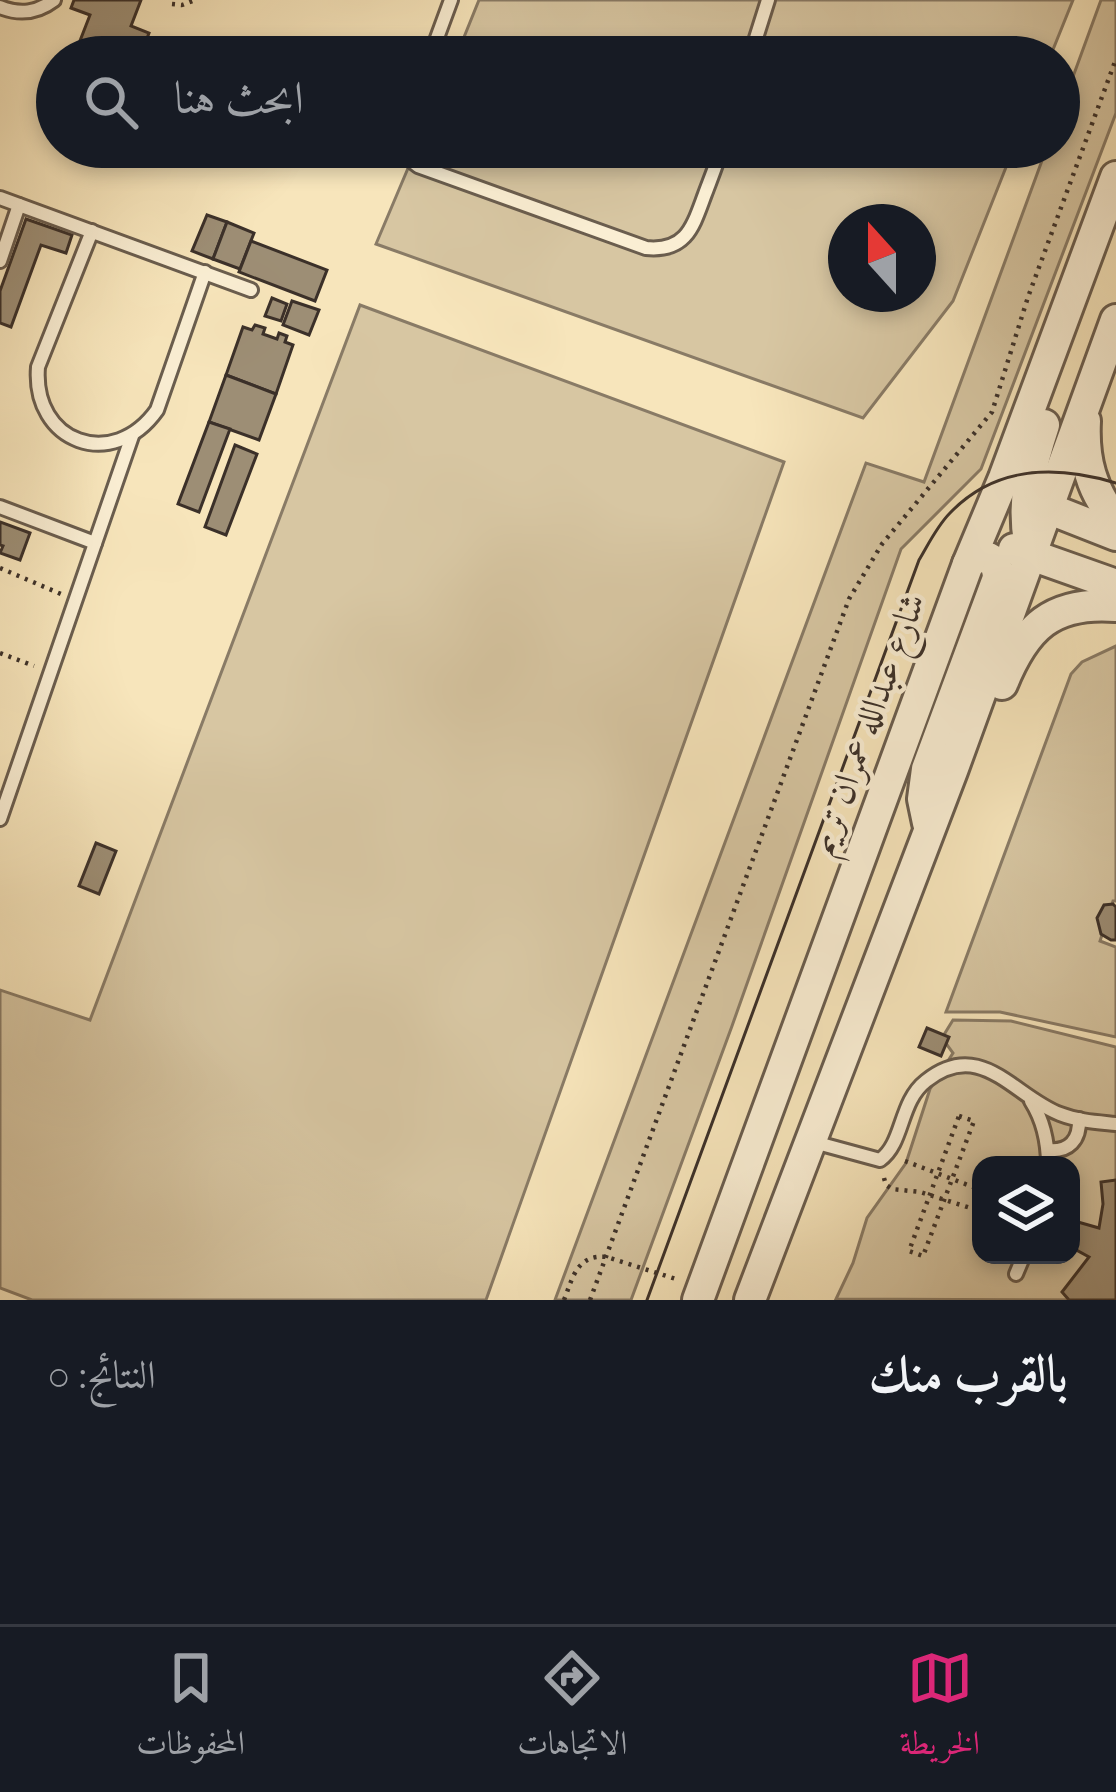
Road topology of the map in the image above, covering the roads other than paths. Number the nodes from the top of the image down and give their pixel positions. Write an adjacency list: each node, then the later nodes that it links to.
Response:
1 (53, 0): 4 (lane)
2 (451, 0): 5 (lane)
3 (768, 0): 6 (lane)
4 (0, 7)
5 (438, 36)
6 (757, 36)
7 (424, 168): 8 (lane)
8 (714, 168)
9 (1116, 178): 20 (street, شارع عبدالله عمران تريم)
10 (0, 198): 11 (lane)
11 (20, 205): 13 (lane); 14 (lane)
12 (1116, 228): 20 (street)
13 (92, 231): 15 (lane); 19 (lane)
14 (0, 261)
15 (205, 272): 16 (lane); 19 (lane)
16 (251, 290)
17 (1116, 320): 18 (street, شارع عبدالله عمران تريم)
18 (1086, 401): 20 (street, شارع عبدالله عمران تريم); 22 (street)
19 (132, 436): 24 (lane)
20 (1024, 499): 23 (street); 25 (street, شارع عبدالله عمران تريم); 26 (street, شارع عبدالله عمران تريم)
21 (0, 507): 24 (lane)
22 (1116, 520)
23 (1116, 535)
24 (95, 543): 30 (lane)
25 (973, 550): 26 (street); 31 (street); 40 (street, شارع عبدالله عمران تريم)
26 (1030, 554): 27 (street); 29 (street, شارع عبدالله عمران تريم)
27 (1116, 585)
28 (1116, 606): 29 (street)
29 (952, 771): 31 (street, شارع عبدالله عمران تريم)
30 (0, 819)
31 (930, 828): 35 (street, شارع عبدالله عمران تريم)
32 (1028, 1094): 33 (lane); 35 (lane); 36 (lane)
33 (1078, 1119): 34 (lane); 37 (lane)
34 (1116, 1124)
35 (809, 1141): 41 (street, شارع عبدالله عمران تريم)
36 (1048, 1156)
37 (1050, 1156)
38 (1020, 1264): 39 (lane)
39 (1016, 1274)
40 (700, 1294)
41 (750, 1300)

